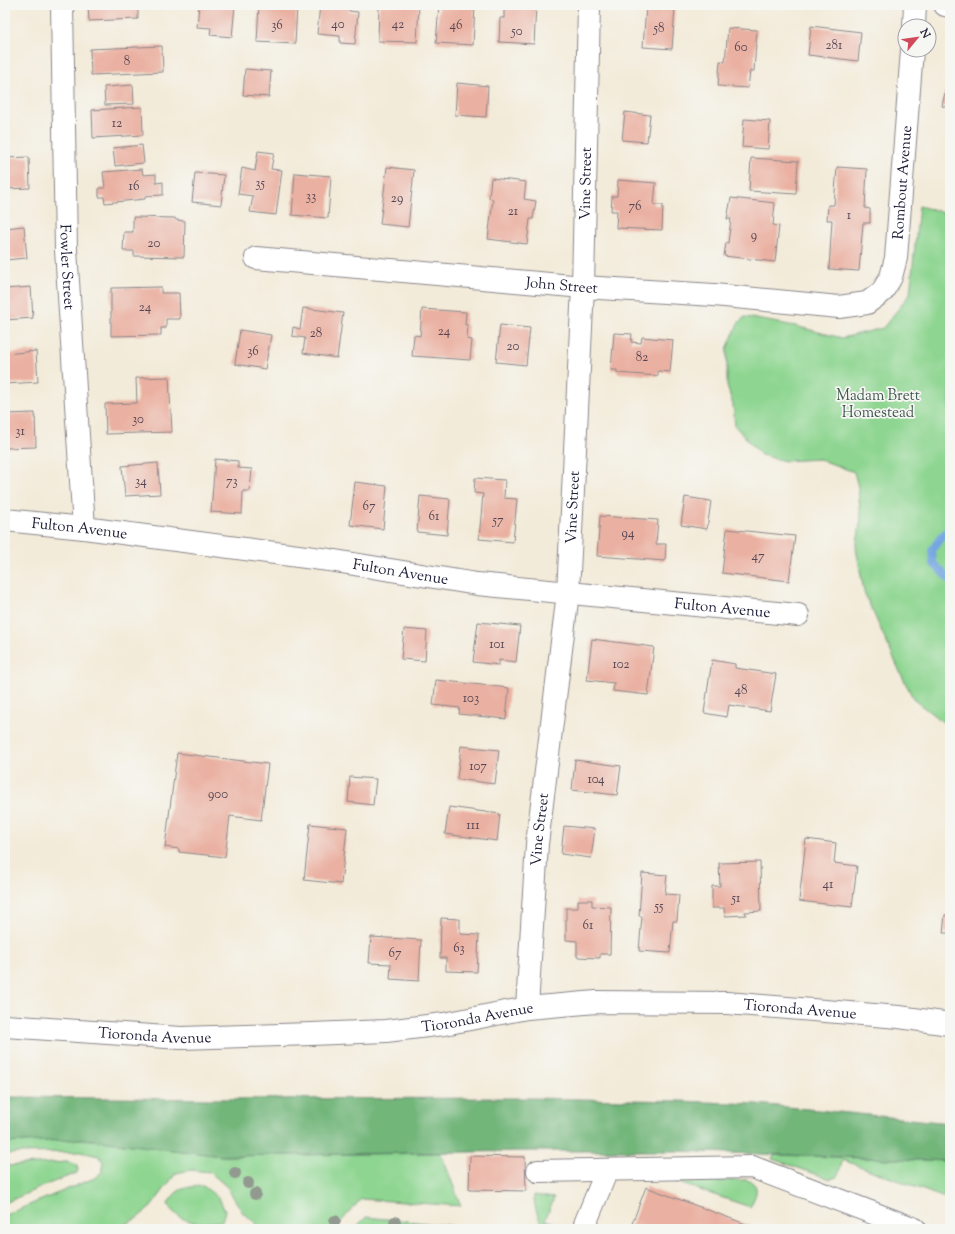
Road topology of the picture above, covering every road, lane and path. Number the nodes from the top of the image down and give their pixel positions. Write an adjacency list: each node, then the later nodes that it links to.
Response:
1 (62, 5): 12 (street, Fowler Street)
2 (589, 5): 9 (street, Vine Street)
3 (915, 5): 6 (street)
4 (945, 5): 5 (street)
5 (950, 6)
6 (914, 18)
7 (911, 58): 10 (street, Rombout Avenue)
8 (256, 258): 9 (street, John Street)
9 (583, 287): 10 (street, John Street); 13 (street, Vine Street)
10 (867, 303)
11 (5, 520): 12 (street, Fulton Avenue)
12 (84, 528): 13 (street, Fulton Avenue)
13 (568, 593): 14 (street, Fulton Avenue); 15 (street, Vine Street)
14 (798, 615)
15 (527, 1008): 16 (street, Tioronda Avenue); 17 (street, Tioronda Avenue)
16 (950, 1024)
17 (5, 1026)
18 (607, 1170): 19 (street); 20 (street); 21 (street)
19 (538, 1172)
20 (585, 1224)
21 (916, 1229)

